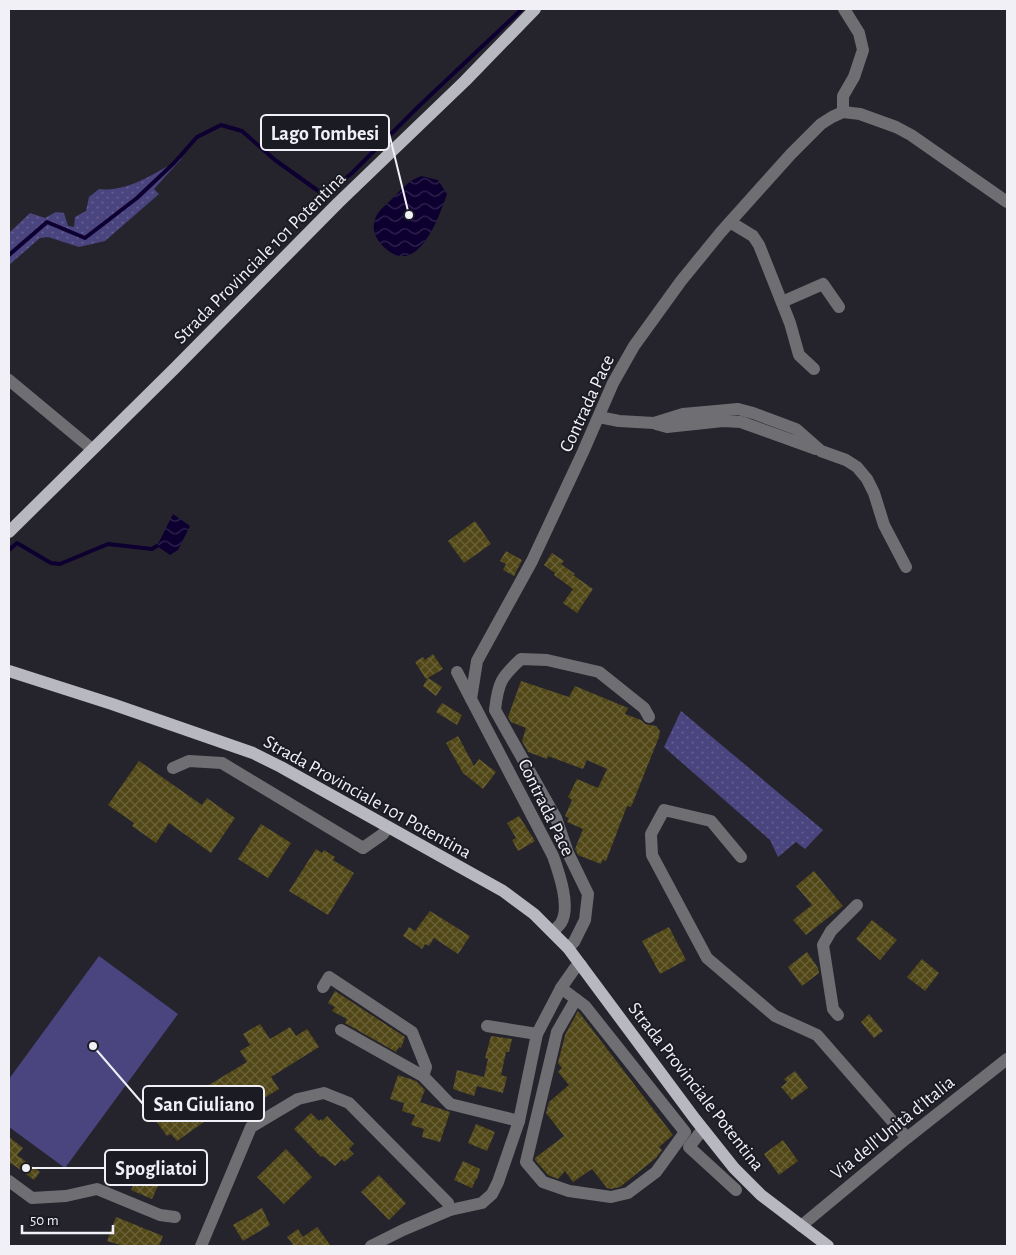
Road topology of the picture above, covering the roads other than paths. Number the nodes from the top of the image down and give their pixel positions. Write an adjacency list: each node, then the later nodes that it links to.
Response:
1 (535, 9): 11 (main road, Strada Provinciale 101 Potentina)
2 (844, 9): 3 (street)
3 (843, 112): 4 (street); 5 (street, Contrada Pace)
4 (1007, 202)
5 (730, 222): 6 (street); 10 (street, Contrada Pace)
6 (782, 302): 7 (street); 8 (street)
7 (839, 308)
8 (814, 369)
9 (9, 380): 11 (street)
10 (600, 417): 13 (street); 16 (street, Contrada Pace)
11 (92, 449): 12 (main road, Strada Provinciale 101 Potentina)
12 (9, 532)
13 (906, 567)
14 (9, 671): 19 (main road, Strada Provinciale 101 Potentina)
15 (457, 672): 16 (street)
16 (471, 699): 22 (street, Contrada Pace)
17 (649, 717): 23 (street)
18 (172, 768): 19 (street)
19 (388, 827): 22 (main road, Strada Provinciale 101 Potentina)
20 (741, 857): 36 (street)
21 (857, 905): 28 (street)
22 (553, 932): 23 (main road, Strada Provinciale Potentina)
23 (568, 948): 24 (main road, Strada Provinciale Potentina)
24 (580, 965): 26 (street); 35 (main road, Strada Provinciale Potentina)
25 (324, 987): 33 (street)
26 (561, 988): 27 (street); 31 (street)
27 (576, 999): 27 (street)
28 (838, 1016)
29 (487, 1026): 31 (street)
30 (341, 1030): 33 (street)
31 (538, 1034): 34 (street)
32 (1007, 1059): 36 (street, Via dell'Unità d'Italia)
33 (423, 1076): 34 (street)
34 (519, 1121): 39 (street)
35 (704, 1131): 38 (street); 41 (main road, Strada Provinciale Potentina)
36 (907, 1138): 41 (street, Via dell'Unità d'Italia)
37 (9, 1181): 40 (street)
38 (736, 1190)
39 (450, 1210): 42 (street); 43 (street)
40 (175, 1216)
41 (802, 1226): 44 (main road, Strada Provinciale Potentina)
42 (201, 1246)
43 (371, 1246)
44 (828, 1246)

